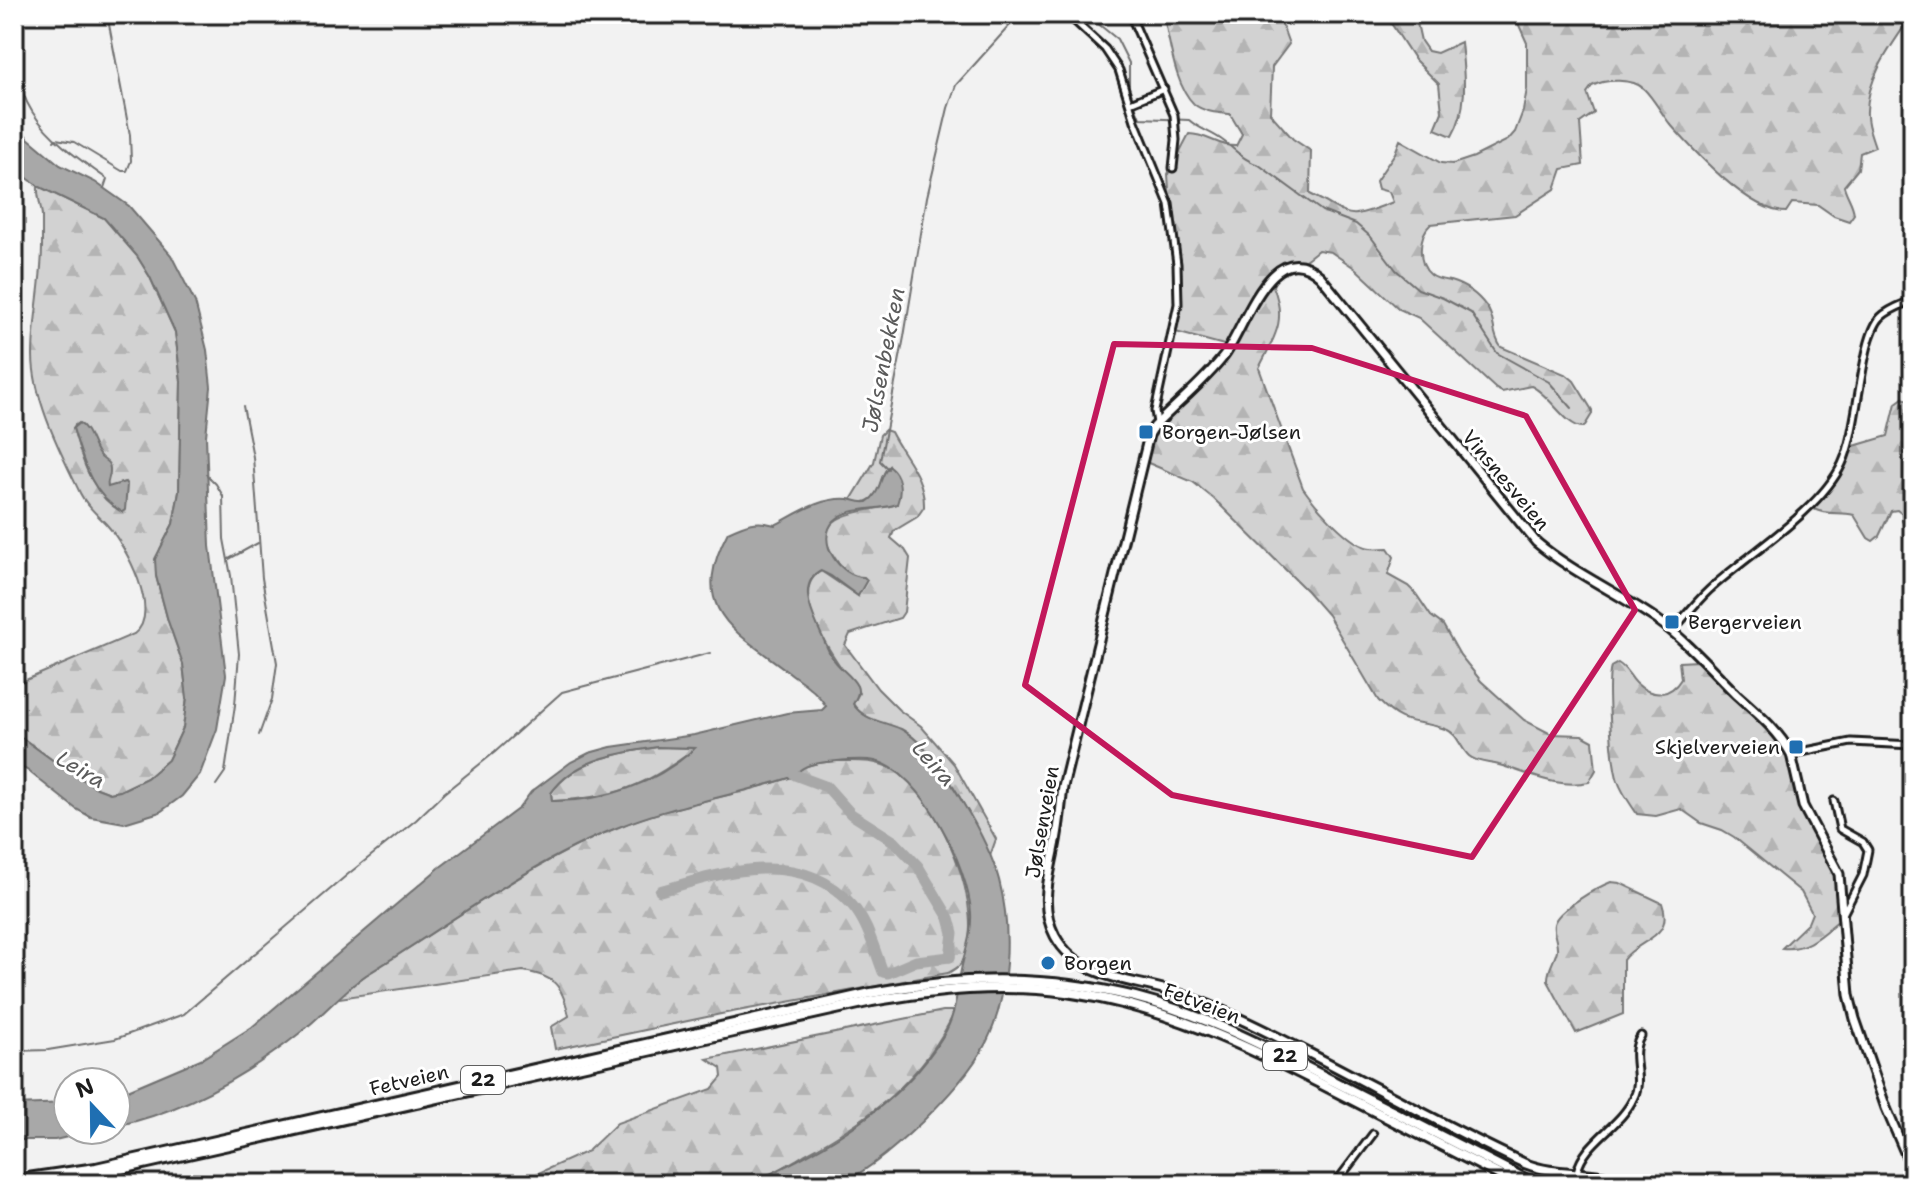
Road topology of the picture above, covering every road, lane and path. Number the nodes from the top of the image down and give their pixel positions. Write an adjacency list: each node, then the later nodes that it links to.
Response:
1 (1067, 14): 4 (street, Jølsenveien)
2 (1130, 14): 3 (street)
3 (1164, 89): 4 (street); 5 (street)
4 (1130, 103): 7 (street, Jølsenveien)
5 (1173, 168)
6 (1913, 300): 8 (street)
7 (1156, 425): 8 (main road, Vinsnesveien); 18 (main road, Jølsenveien)
8 (1672, 631): 10 (main road, Vinsnesveien)
9 (1913, 745): 10 (street)
10 (1791, 754): 12 (main road, Vinsnesveien)
11 (1834, 801): 12 (street)
12 (1843, 914): 17 (main road, Vinsnesveien)
13 (1015, 984): 14 (highway, 22); 22 (highway, Fetveien / 22); 23 (highway, Fetveien / 22)
14 (950, 986): 19 (highway, Fetveien / 22); 20 (highway, Fetveien / 22)
15 (1641, 1036): 18 (street)
16 (1373, 1134): 21 (street)
17 (1913, 1171)
18 (1577, 1172): 24 (main road, Jølsenveien)
19 (14, 1180)
20 (54, 1184)
21 (1335, 1184)
22 (1517, 1184)
23 (1535, 1184)
24 (1628, 1184)

